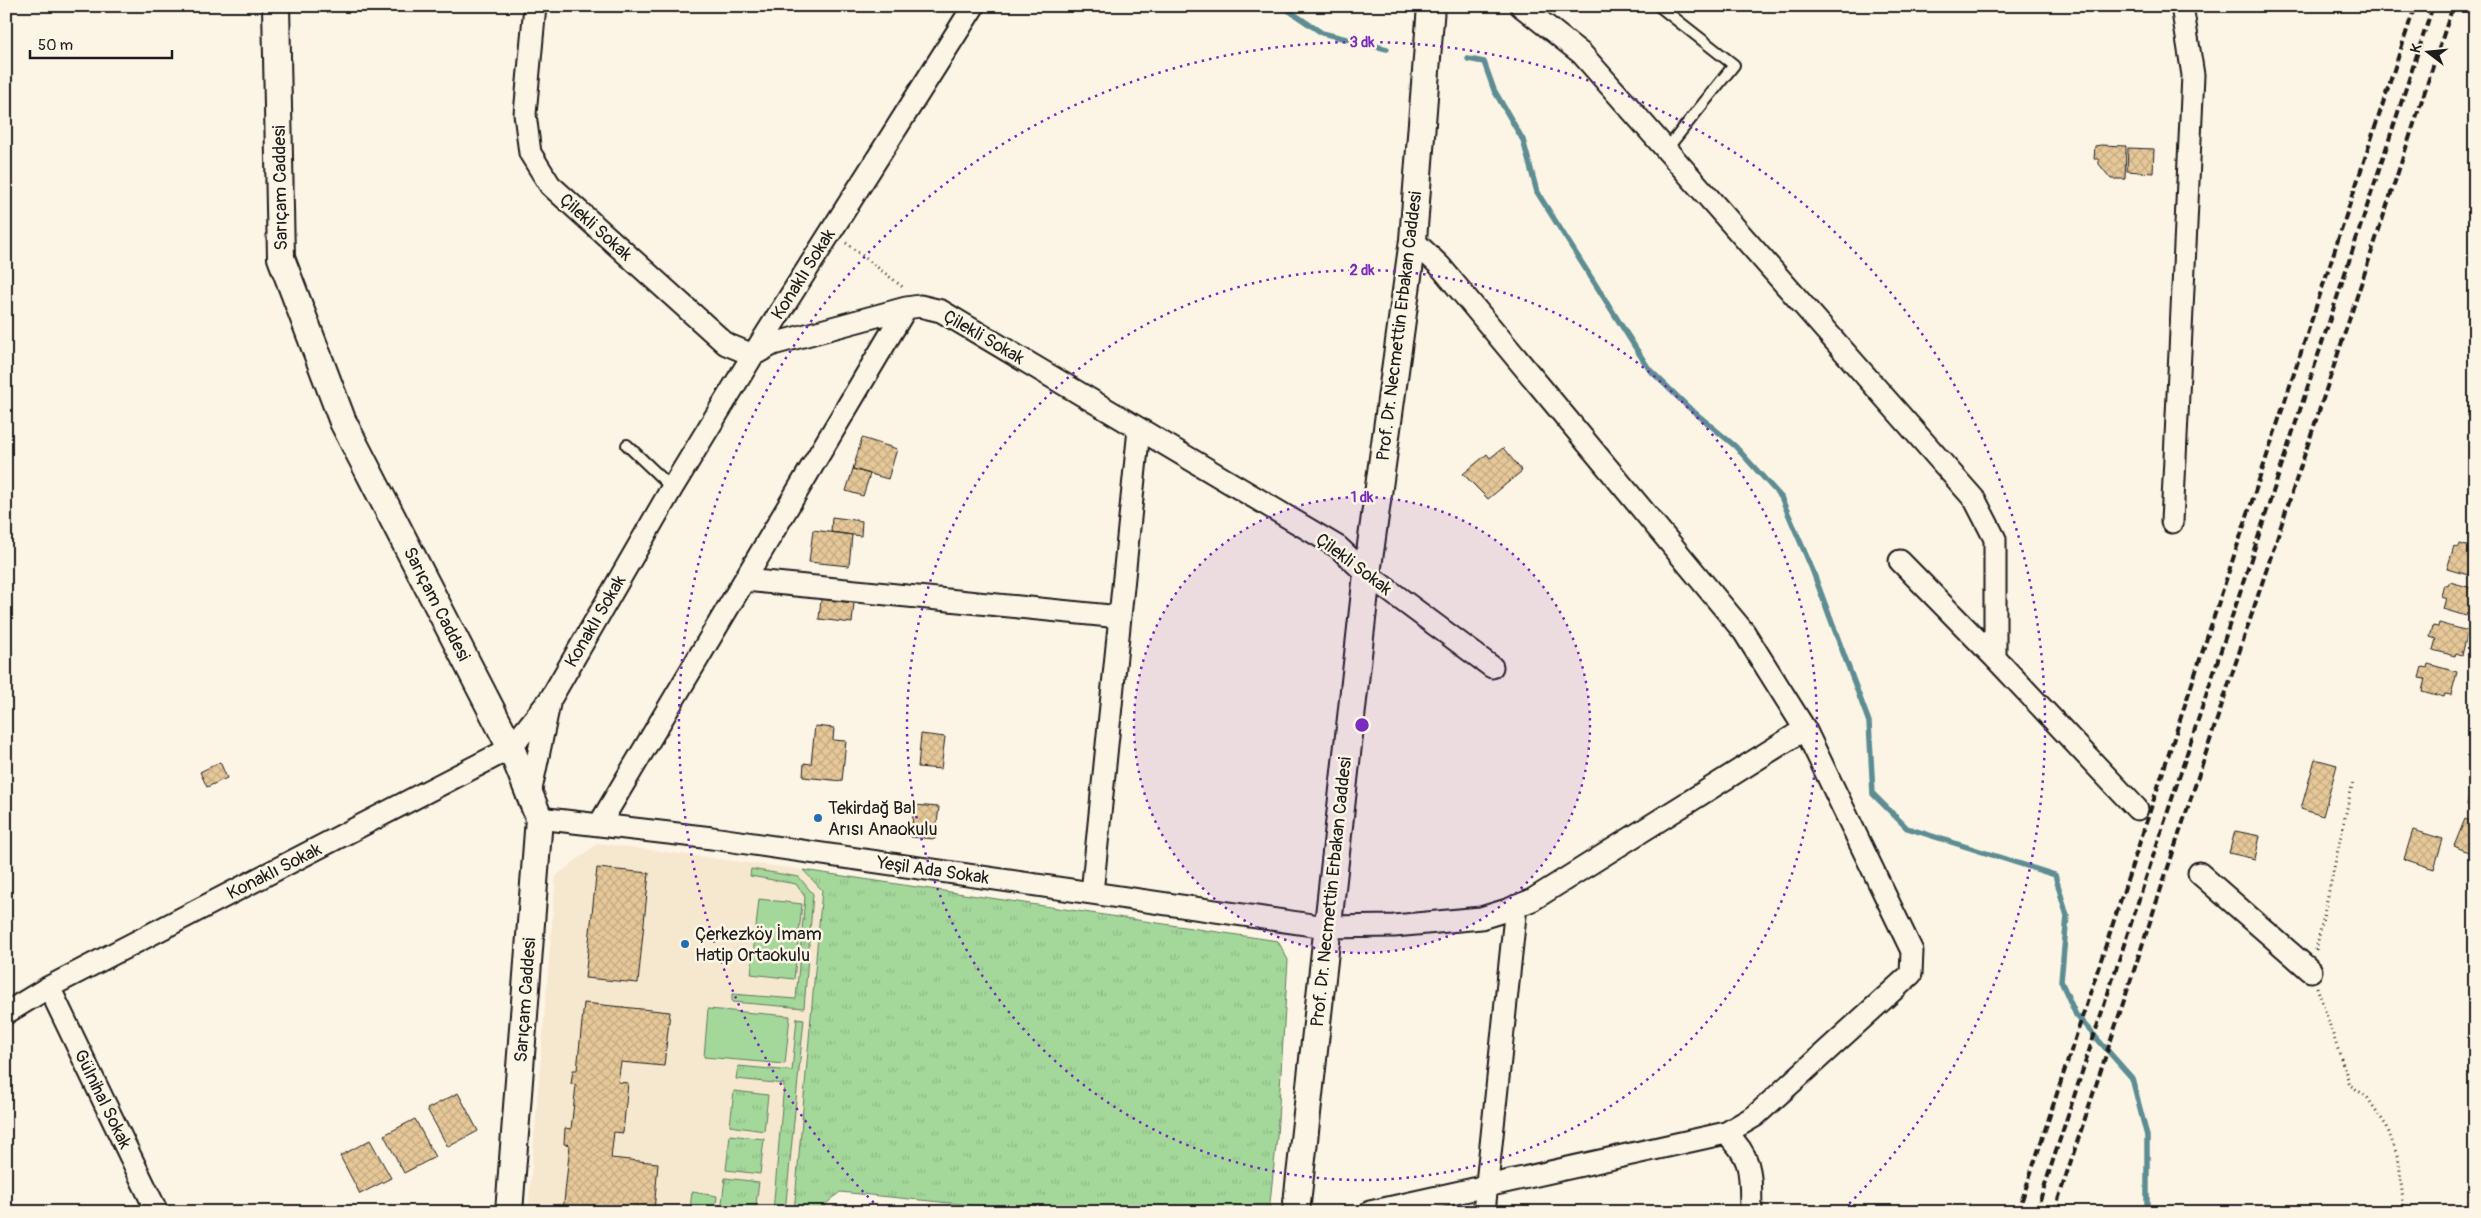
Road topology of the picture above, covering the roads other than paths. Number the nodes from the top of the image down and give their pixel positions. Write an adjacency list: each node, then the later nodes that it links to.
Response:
1 (276, 6): 24 (street, Sarıçam Caddesi)
2 (534, 6): 11 (street, Çilekli Sokak)
3 (970, 6): 11 (street, Konaklı Sokak)
4 (1431, 6): 9 (street, Prof. Dr. Necmettin Erbakan Caddesi)
5 (1520, 6): 8 (street)
6 (1659, 6): 8 (lane)
7 (2182, 6): 15 (street)
8 (1666, 150): 20 (street)
9 (1413, 240): 17 (street, Prof. Dr. Necmettin Erbakan Caddesi); 23 (street)
10 (913, 307): 11 (street); 12 (street, Çilekli Sokak); 18 (street)
11 (752, 355): 14 (street, Konaklı Sokak)
12 (1139, 429): 17 (street, Çilekli Sokak); 19 (street)
13 (627, 445): 14 (lane)
14 (672, 488): 22 (street, Konaklı Sokak)
15 (2172, 522)
16 (1900, 561): 20 (street)
17 (1367, 574): 21 (street, Çilekli Sokak); 31 (street, Prof. Dr. Necmettin Erbakan Caddesi)
18 (745, 580): 19 (street); 27 (street)
19 (1120, 617): 29 (street)
20 (1996, 658): 26 (street)
21 (1492, 667)
22 (551, 698): 24 (street, Konaklı Sokak); 25 (street)
23 (1805, 729): 30 (street, Yeşil Ada Sokak); 35 (street)
24 (512, 748): 25 (street, Sarıçam Caddesi); 33 (street, Konaklı Sokak)
25 (534, 806): 27 (street, Yeşil Ada Sokak); 38 (street, Sarıçam Caddesi)
26 (2137, 809)
27 (599, 825): 29 (street, Yeşil Ada Sokak)
28 (2199, 873): 32 (street)
29 (1092, 893): 31 (street, Yeşil Ada Sokak)
30 (1516, 906): 31 (street, Yeşil Ada Sokak); 36 (street)
31 (1326, 927): 39 (street, Prof. Dr. Necmettin Erbakan Caddesi)
32 (2311, 971)
33 (49, 987): 34 (street, Konaklı Sokak); 37 (street, Gülnihal Sokak)
34 (6, 1013)
35 (1726, 1133): 36 (street); 42 (street)
36 (1487, 1186): 40 (street); 41 (street)
37 (157, 1212)
38 (509, 1212)
39 (1296, 1212)
40 (1370, 1212)
41 (1484, 1212)
42 (1751, 1212)

